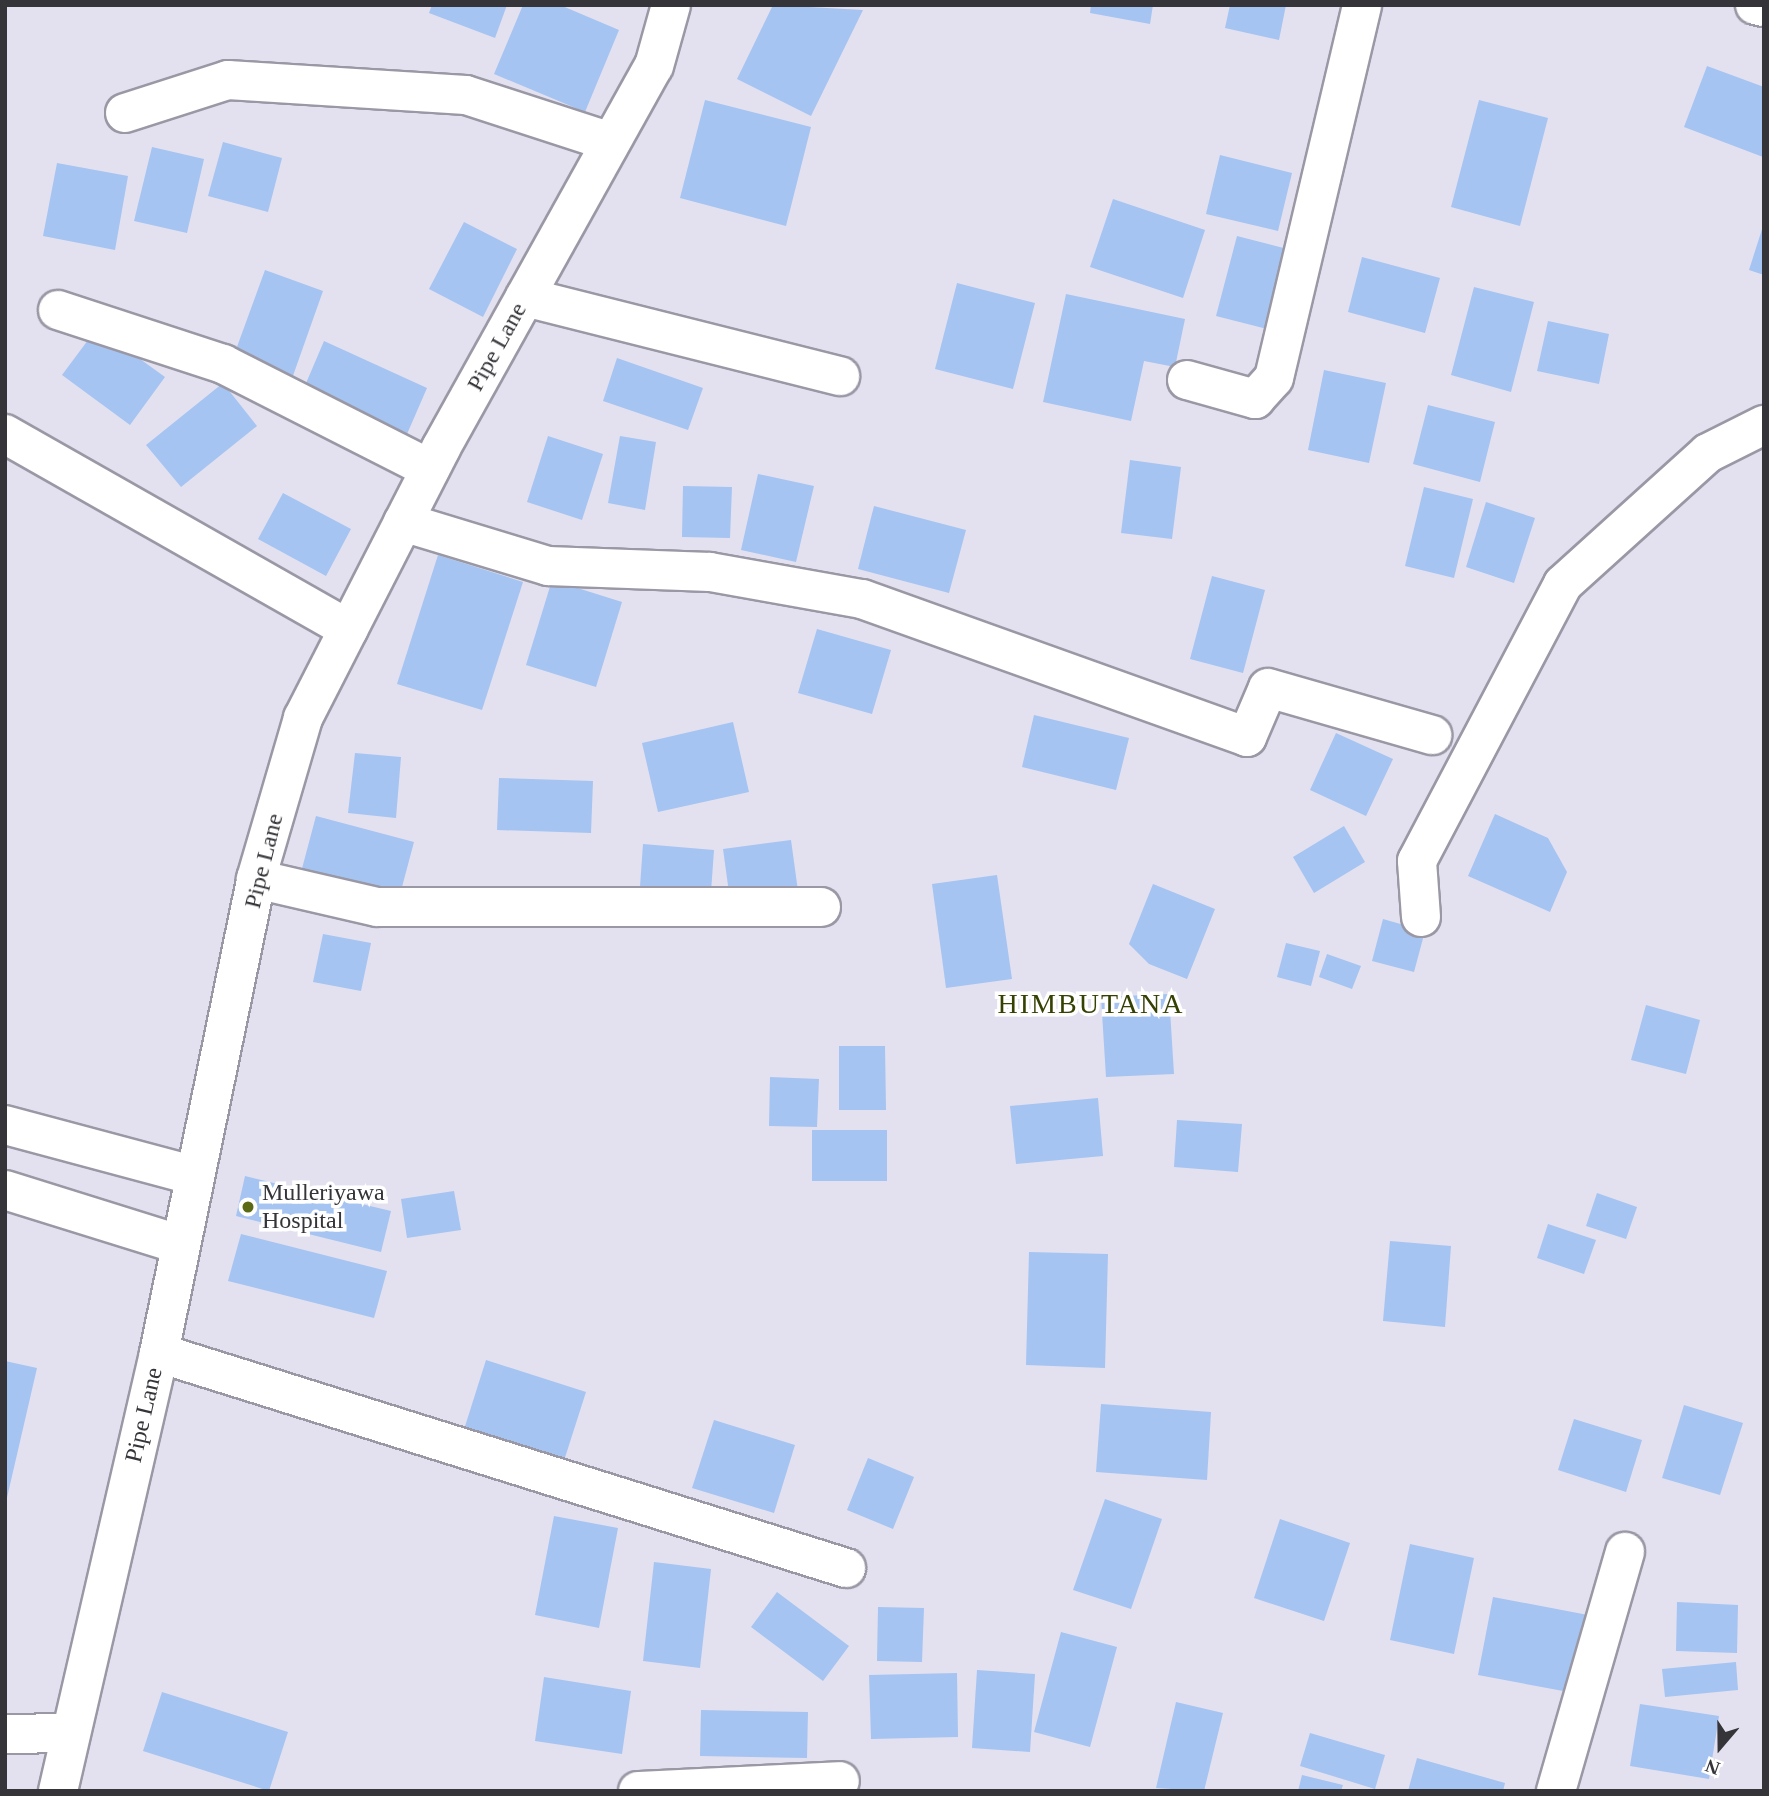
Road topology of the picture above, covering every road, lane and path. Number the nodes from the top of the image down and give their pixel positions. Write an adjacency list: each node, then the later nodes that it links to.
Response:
1 (671, 5): 6 (street, Pipe Lane)
2 (1362, 5): 10 (street)
3 (1755, 5): 4 (street)
4 (1764, 7)
5 (125, 113): 6 (street)
6 (611, 142): 7 (street, Pipe Lane)
7 (525, 297): 9 (street); 13 (street, Pipe Lane)
8 (58, 310): 13 (street)
9 (840, 376)
10 (1187, 380)
11 (1764, 425): 19 (street)
12 (5, 434): 15 (street)
13 (430, 469): 14 (street, Pipe Lane)
14 (403, 522): 15 (street, Pipe Lane); 16 (street)
15 (348, 629): 17 (street, Pipe Lane)
16 (1432, 735)
17 (256, 879): 18 (street); 21 (street, Pipe Lane)
18 (821, 907)
19 (1421, 917)
20 (5, 1125): 21 (street)
21 (192, 1175): 23 (street, Pipe Lane)
22 (5, 1190): 23 (street)
23 (178, 1244): 24 (street, Pipe Lane)
24 (159, 1353): 26 (street); 27 (street, Pipe Lane)
25 (1625, 1552): 32 (street)
26 (846, 1568)
27 (68, 1733): 28 (street); 30 (street, Pipe Lane)
28 (5, 1734)
29 (840, 1781): 31 (street)
30 (58, 1791)
31 (638, 1791)
32 (1556, 1791)

